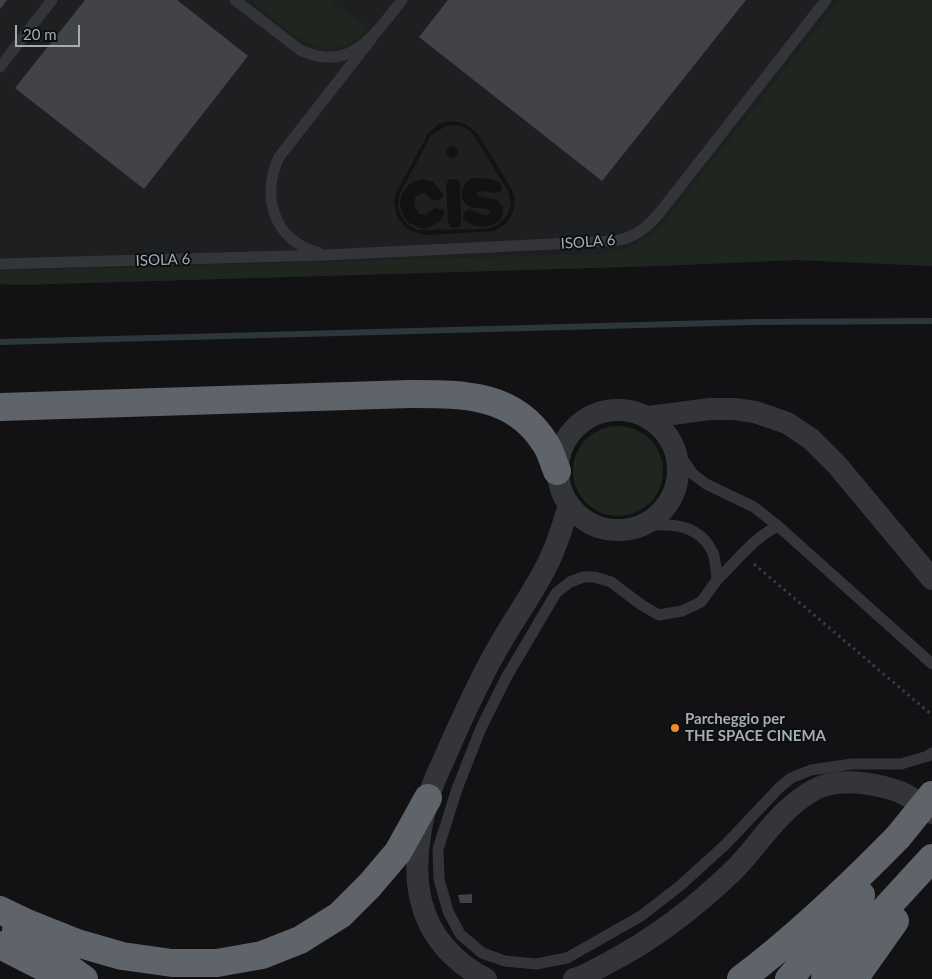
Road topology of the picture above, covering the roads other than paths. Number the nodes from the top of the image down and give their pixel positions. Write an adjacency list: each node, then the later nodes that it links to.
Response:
1 (52, 0): 6 (lane)
2 (235, 0): 5 (lane, ISOLA 6)
3 (402, 0): 5 (lane, ISOLA 6)
4 (826, 0): 7 (lane, ISOLA 6)
5 (372, 38): 7 (lane, ISOLA 6)
6 (0, 67)
7 (326, 255): 8 (lane, ISOLA 6)
8 (0, 264)
9 (0, 407): 12 (highway)
10 (649, 417): 11 (street); 12 (street); 16 (street)
11 (676, 450): 14 (lane); 15 (street)
12 (557, 472): 13 (street)
13 (569, 506): 15 (street); 21 (street)
14 (778, 526): 17 (lane); 18 (lane)
15 (635, 528): 17 (lane)
16 (932, 579)
17 (717, 580): 19 (lane)
18 (932, 664)
19 (932, 753)
20 (932, 795): 23 (highway, bridge)
21 (428, 798): 25 (highway); 31 (street)
22 (932, 813): 32 (street)
23 (898, 837): 33 (highway); 34 (highway)
24 (931, 859): 35 (highway); 36 (highway)
25 (0, 910)
26 (0, 918): 30 (highway)
27 (0, 946): 28 (highway); 29 (highway)
28 (44, 979)
29 (65, 979)
30 (84, 979)
31 (486, 979)
32 (574, 979)
33 (740, 979)
34 (789, 979)
35 (825, 979)
36 (854, 979)

